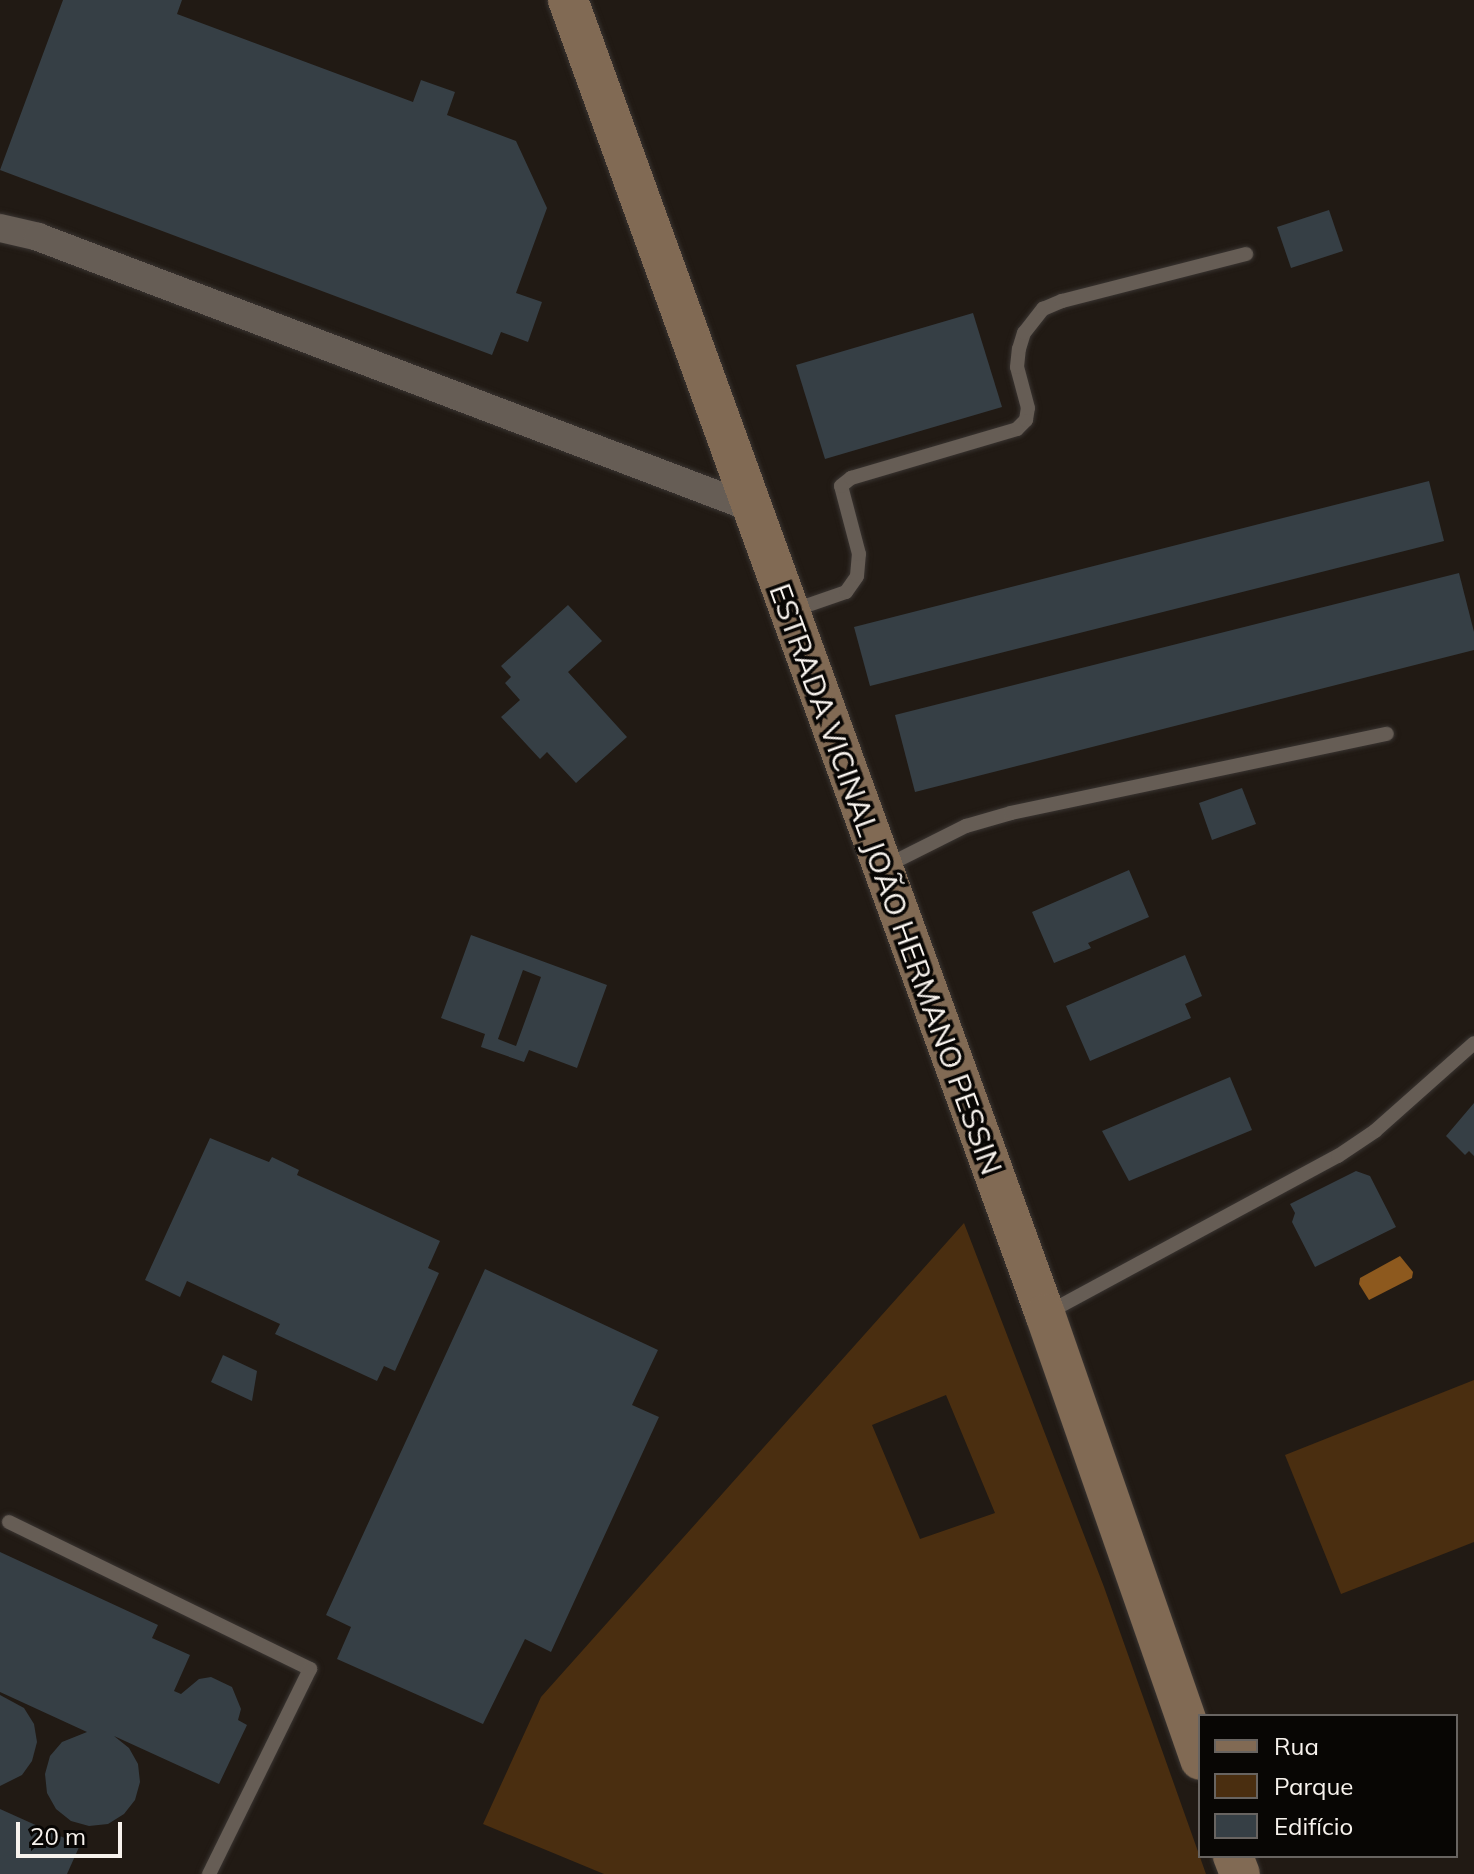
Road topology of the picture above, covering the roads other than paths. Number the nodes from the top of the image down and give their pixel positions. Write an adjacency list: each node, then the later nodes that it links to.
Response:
1 (568, 0): 4 (main road, ESTRADA VICINAL JOÃO HERMANO PESSIN)
2 (0, 228): 4 (street)
3 (1246, 254): 5 (lane)
4 (752, 508): 5 (main road, ESTRADA VICINAL JOÃO HERMANO PESSIN)
5 (789, 612): 7 (main road, ESTRADA VICINAL JOÃO HERMANO PESSIN)
6 (1387, 734): 7 (lane)
7 (880, 868): 9 (main road, ESTRADA VICINAL JOÃO HERMANO PESSIN)
8 (1474, 1043): 9 (lane)
9 (1045, 1314): 11 (main road, ESTRADA VICINAL JOÃO HERMANO PESSIN)
10 (9, 1522): 12 (lane)
11 (1198, 1754)
12 (209, 1874)

